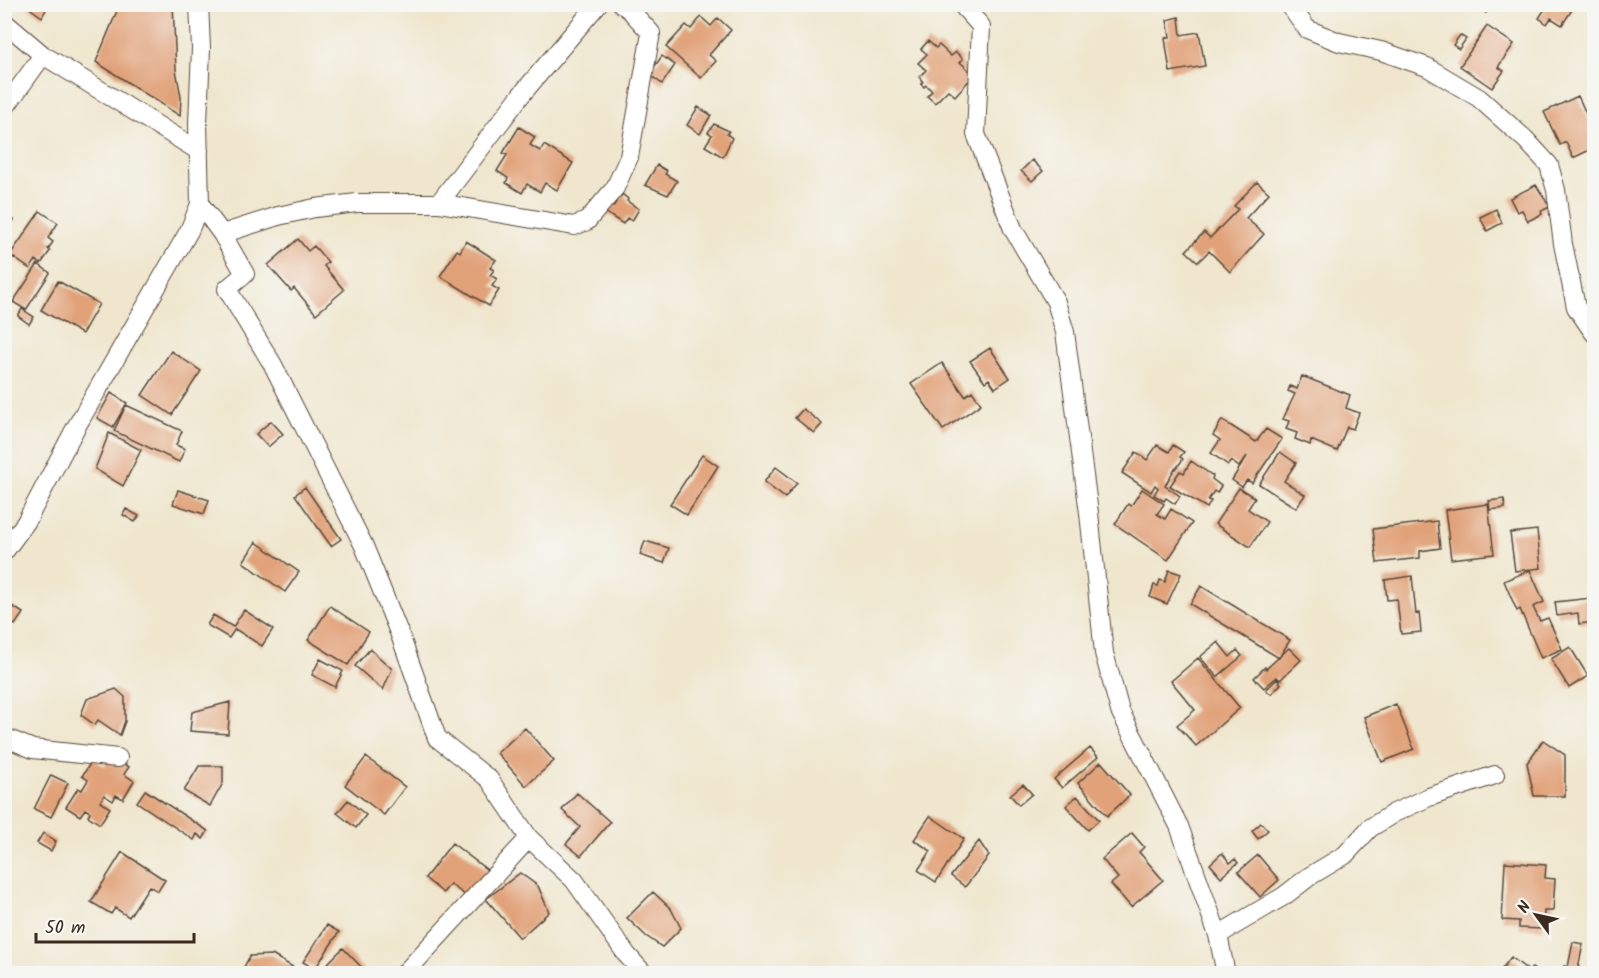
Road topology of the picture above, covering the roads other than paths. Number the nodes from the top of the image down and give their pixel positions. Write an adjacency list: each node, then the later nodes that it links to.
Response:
1 (199, 4): 9 (street)
2 (598, 4): 10 (street)
3 (622, 4): 10 (street)
4 (961, 4): 19 (street)
5 (1289, 4): 13 (street)
6 (4, 22): 7 (street)
7 (43, 55): 8 (street); 9 (street)
8 (4, 109)
9 (199, 151): 11 (street)
10 (439, 203): 12 (street)
11 (200, 204): 12 (street); 14 (street)
12 (222, 234): 18 (street)
13 (1594, 333)
14 (4, 552)
15 (4, 737): 16 (street)
16 (118, 758)
17 (1495, 775): 19 (street)
18 (529, 838): 20 (street); 21 (street)
19 (1218, 935): 22 (street)
20 (404, 974)
21 (644, 974)
22 (1226, 974)

